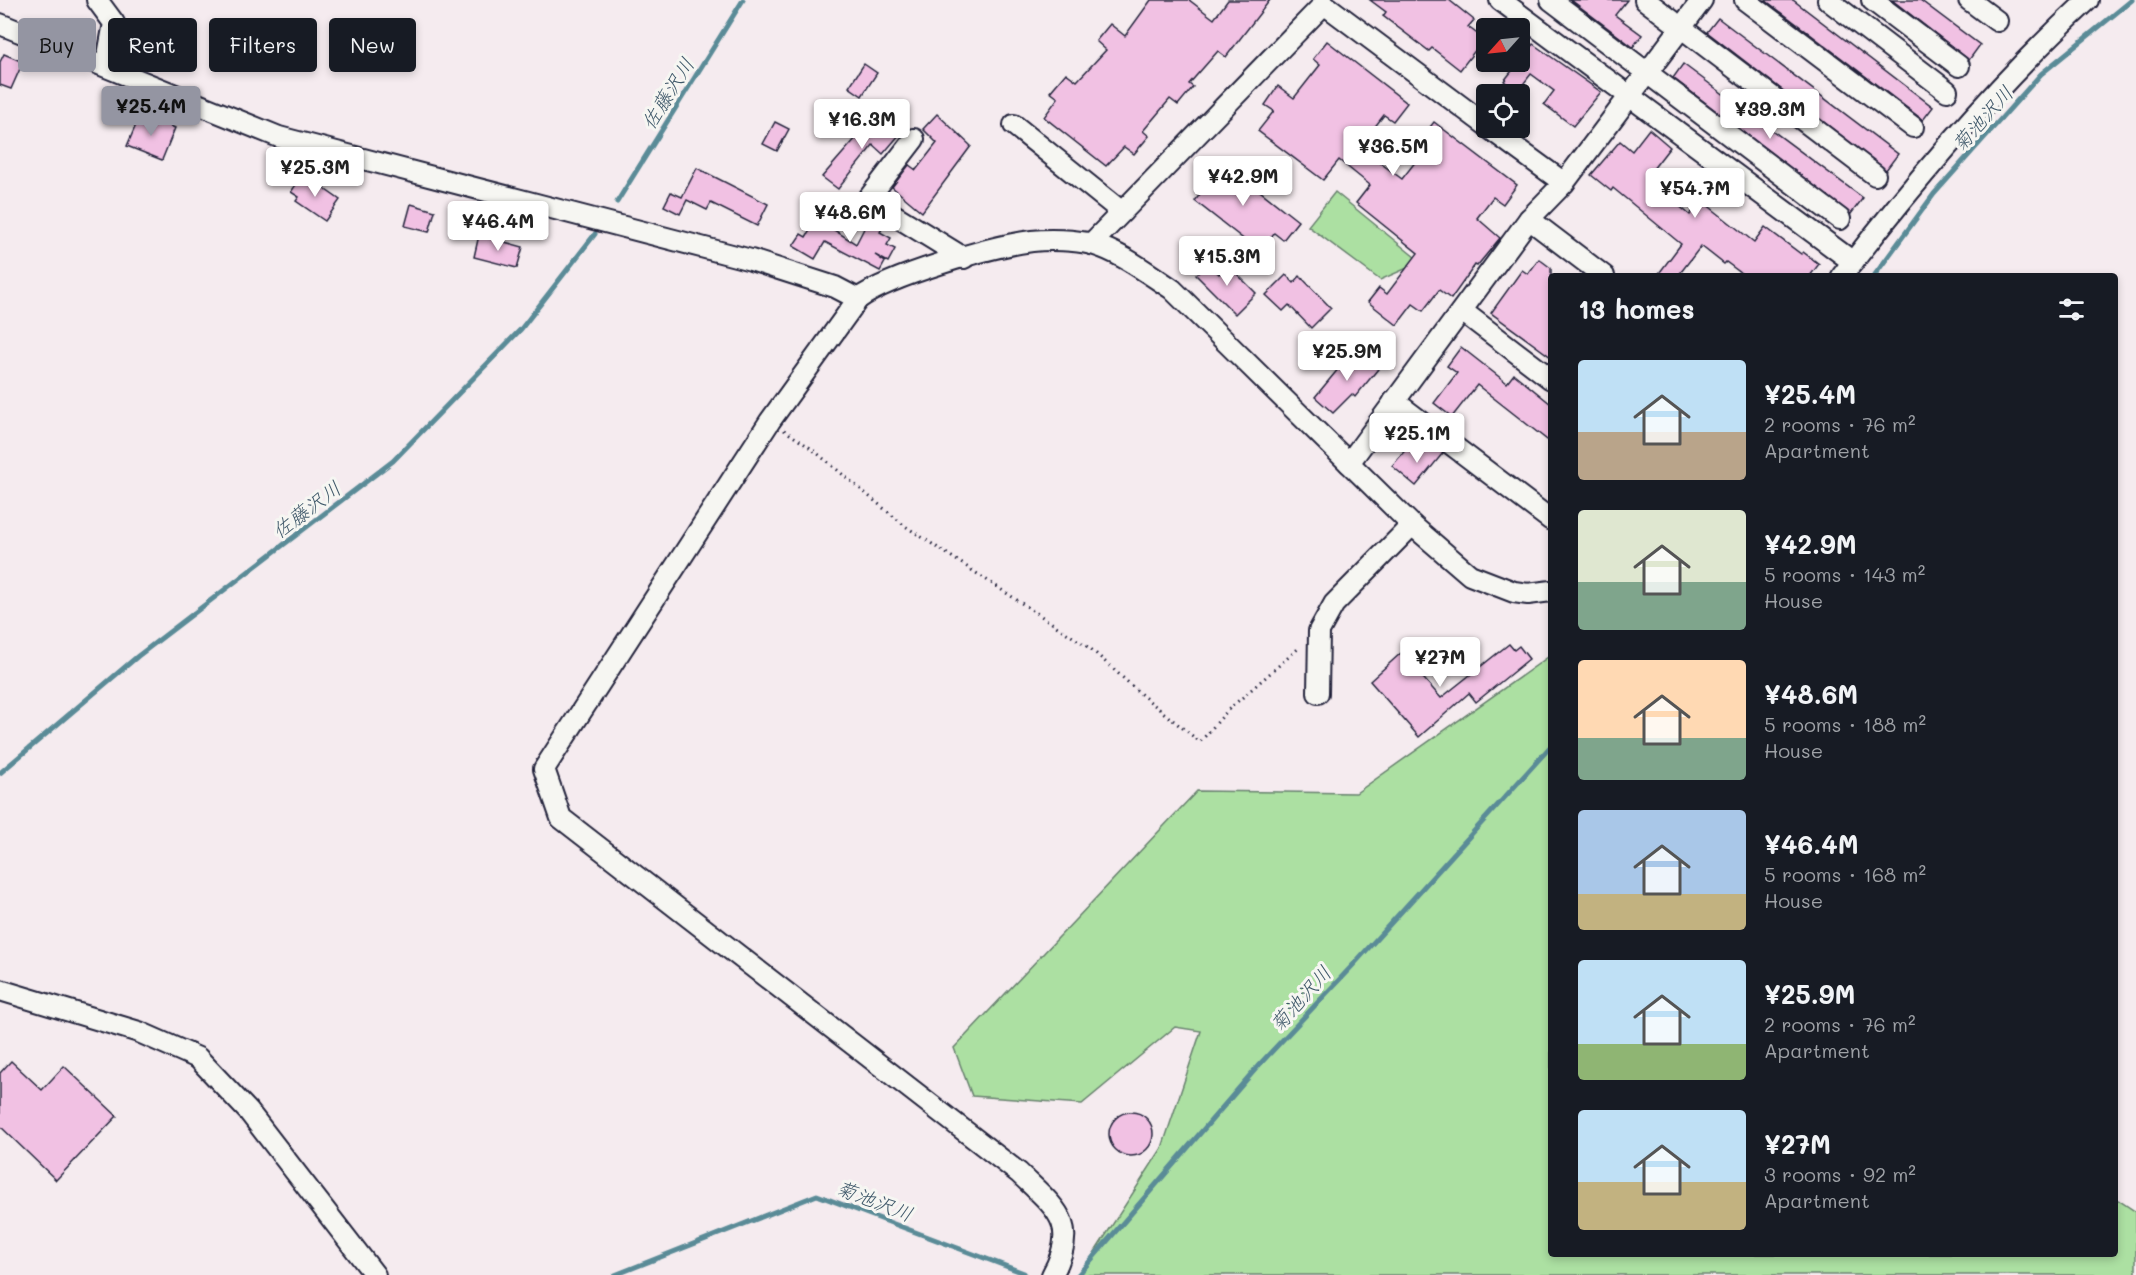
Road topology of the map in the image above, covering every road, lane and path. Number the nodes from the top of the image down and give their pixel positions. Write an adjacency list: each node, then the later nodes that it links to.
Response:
1 (97, 0): 14 (street)
2 (1500, 0): 18 (street)
3 (1551, 0): 16 (street)
4 (1646, 0): 13 (street)
5 (1702, 0): 13 (street)
6 (1745, 0): 21 (street)
7 (1828, 0): 17 (street)
8 (1872, 0): 15 (street)
9 (1969, 0): 11 (street)
10 (2088, 0): 31 (street)
11 (1997, 21)
12 (0, 24): 14 (street)
13 (1681, 27): 16 (street); 24 (street)
14 (106, 66): 33 (street)
15 (1959, 66)
16 (1648, 73): 18 (street); 28 (street)
17 (1947, 91)
18 (1629, 97): 25 (street); 31 (street)
19 (1476, 117): 26 (street)
20 (1014, 125): 26 (street)
21 (1912, 127)
22 (1504, 138): 25 (street)
23 (914, 139): 30 (street)
24 (1875, 175)
25 (1564, 183): 27 (street)
26 (1122, 212): 29 (street)
27 (1529, 219): 32 (street); 34 (street)
28 (1840, 219)
29 (1091, 244): 30 (street); 38 (street)
30 (963, 258): 33 (street)
31 (1848, 269)
32 (1600, 273)
33 (858, 299): 37 (street)
34 (1462, 311): 35 (street); 36 (street)
35 (1548, 377)
36 (1394, 401): 38 (street); 39 (street)
37 (770, 421): 42 (path); 46 (street)
38 (1349, 463): 40 (street)
39 (1548, 518)
40 (1412, 525): 41 (street); 42 (street)
41 (1548, 591)
42 (1319, 631): 43 (street)
43 (1318, 693)
44 (0, 990): 45 (street)
45 (375, 1275)
46 (1052, 1275)

